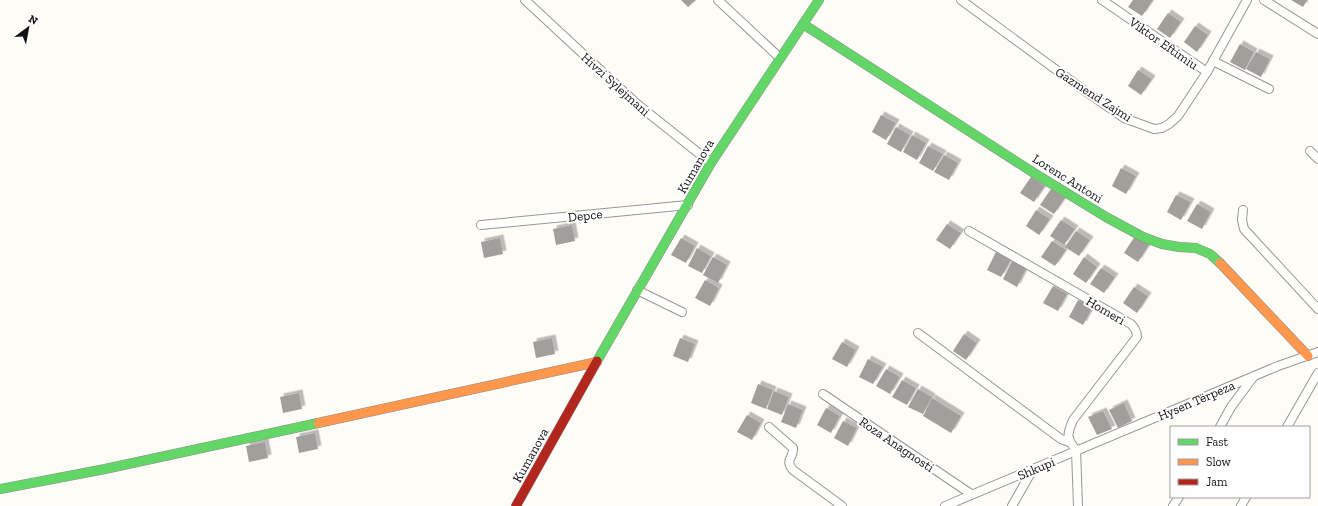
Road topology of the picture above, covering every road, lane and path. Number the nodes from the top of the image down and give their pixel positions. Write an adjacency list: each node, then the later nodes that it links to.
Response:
1 (525, 0): 16 (street, Hivzi Sylejmani)
2 (718, 0): 10 (street)
3 (819, 0): 8 (street, Kumanova)
4 (961, 0): 12 (street, Gazmend Zajmi)
5 (1102, 0): 12 (street, Viktor Eftimiu)
6 (1247, 0): 11 (street, Gazmend Zajmi)
7 (1264, 0): 9 (street)
8 (803, 24): 10 (street, Kumanova); 26 (street, Lorenc Antoni)
9 (1318, 34)
10 (780, 58): 16 (street, Kumanova)
11 (1213, 61): 12 (street, Gazmend Zajmi); 13 (street)
12 (1207, 72)
13 (1269, 89)
14 (1310, 151): 15 (street)
15 (1318, 159)
16 (711, 163): 17 (street, Kumanova)
17 (688, 204): 19 (street, Depce); 21 (street, Kumanova)
18 (1243, 210): 22 (street)
19 (482, 225)
20 (969, 230): 34 (street, Homeri)
21 (637, 290): 23 (street); 27 (street, Kumanova)
22 (1318, 309)
23 (682, 312)
24 (918, 333): 34 (street)
25 (1318, 352): 26 (street, Hysen Tërpeza)
26 (1308, 356): 29 (street, Hysen Tërpeza)
27 (597, 362): 37 (street); 39 (street, Kumanova)
28 (1318, 373): 32 (street)
29 (1254, 376): 31 (street); 35 (street, Hysen Tërpeza)
30 (823, 394): 38 (street, Roza Anagnosti)
31 (1221, 426)
32 (1288, 426)
33 (769, 427): 40 (street)
34 (1069, 442): 35 (street)
35 (1076, 450): 36 (street, Shkupi); 43 (street, Shkupi)
36 (1033, 469): 38 (street, Shkupi); 42 (street)
37 (0, 489)
38 (971, 494): 41 (street, Shkupi)
39 (516, 506)
40 (842, 506)
41 (945, 506)
42 (1012, 506)
43 (1078, 506)

